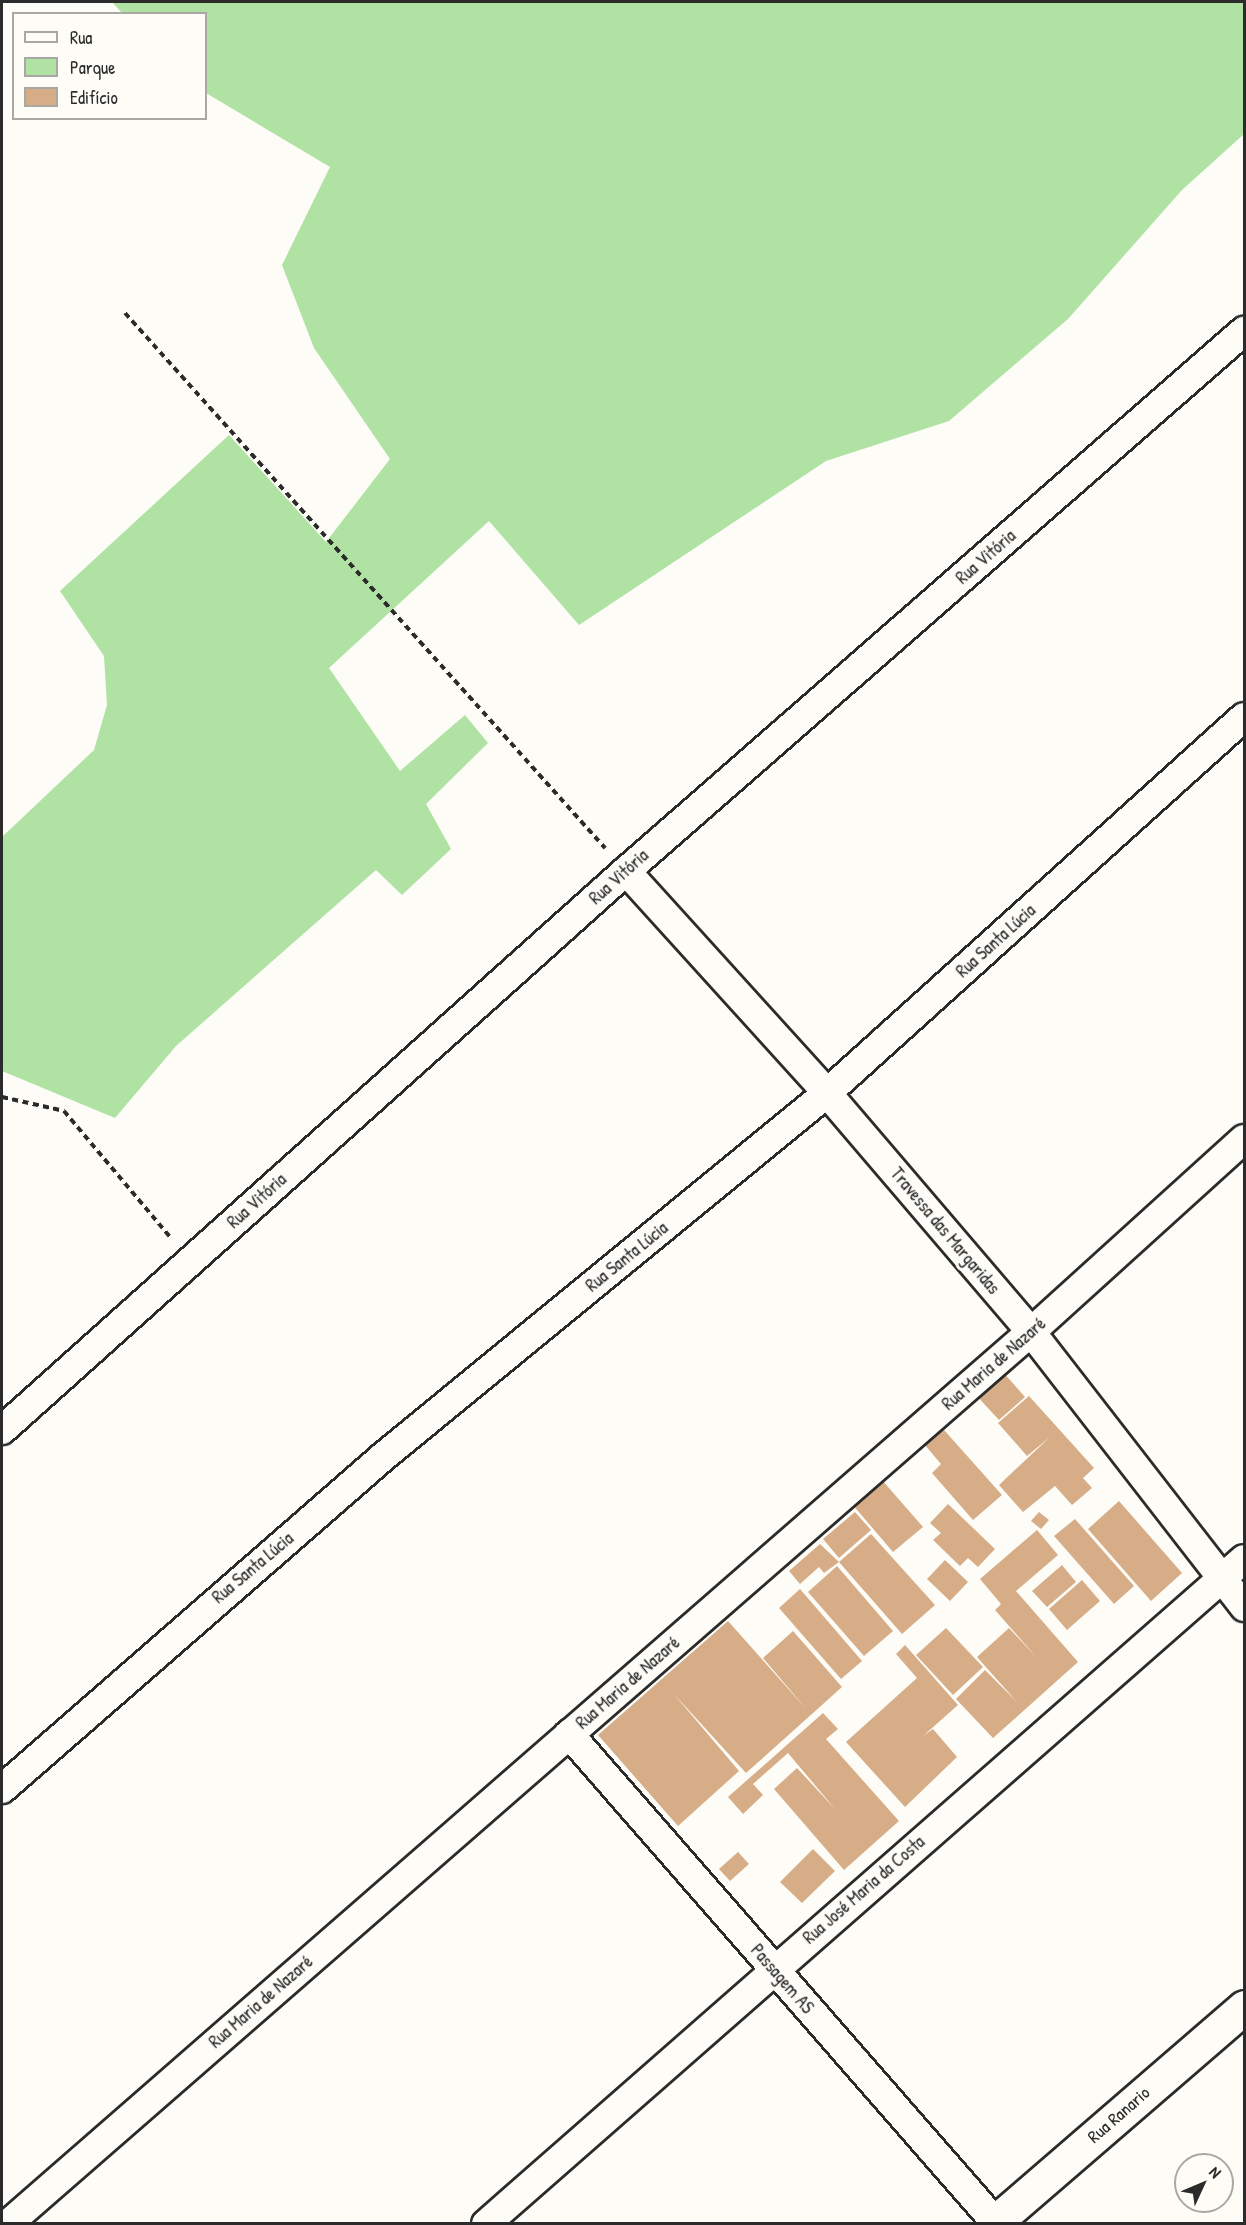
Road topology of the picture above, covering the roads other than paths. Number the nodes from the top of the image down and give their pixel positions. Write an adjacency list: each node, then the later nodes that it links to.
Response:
1 (1245, 331): 3 (street, Rua Vitória)
2 (1245, 717): 4 (street, Rua Santa Lúcia)
3 (626, 871): 4 (street, Travessa das Margaridas); 7 (street, Rua Vitória)
4 (827, 1093): 6 (street, Travessa das Margaridas); 12 (street, Rua Santa Lúcia)
5 (1245, 1139): 6 (street, Rua Maria de Nazaré)
6 (1031, 1332): 9 (street, Travessa das Margaridas); 11 (street, Rua Maria de Nazaré)
7 (2, 1430)
8 (1245, 1559): 9 (street, Rua José Maria da Costa)
9 (1221, 1580): 10 (street, Travessa das Margaridas); 13 (street, Rua José Maria da Costa)
10 (1245, 1607)
11 (569, 1734): 13 (street, Passagem AS); 15 (street, Rua Maria de Nazaré)
12 (2, 1789)
13 (773, 1969): 16 (street, Rua José Maria da Costa); 17 (street, Passagem AS)
14 (1245, 2007): 17 (street, Rua Ranario)
15 (8, 2223)
16 (486, 2223)
17 (995, 2223)

